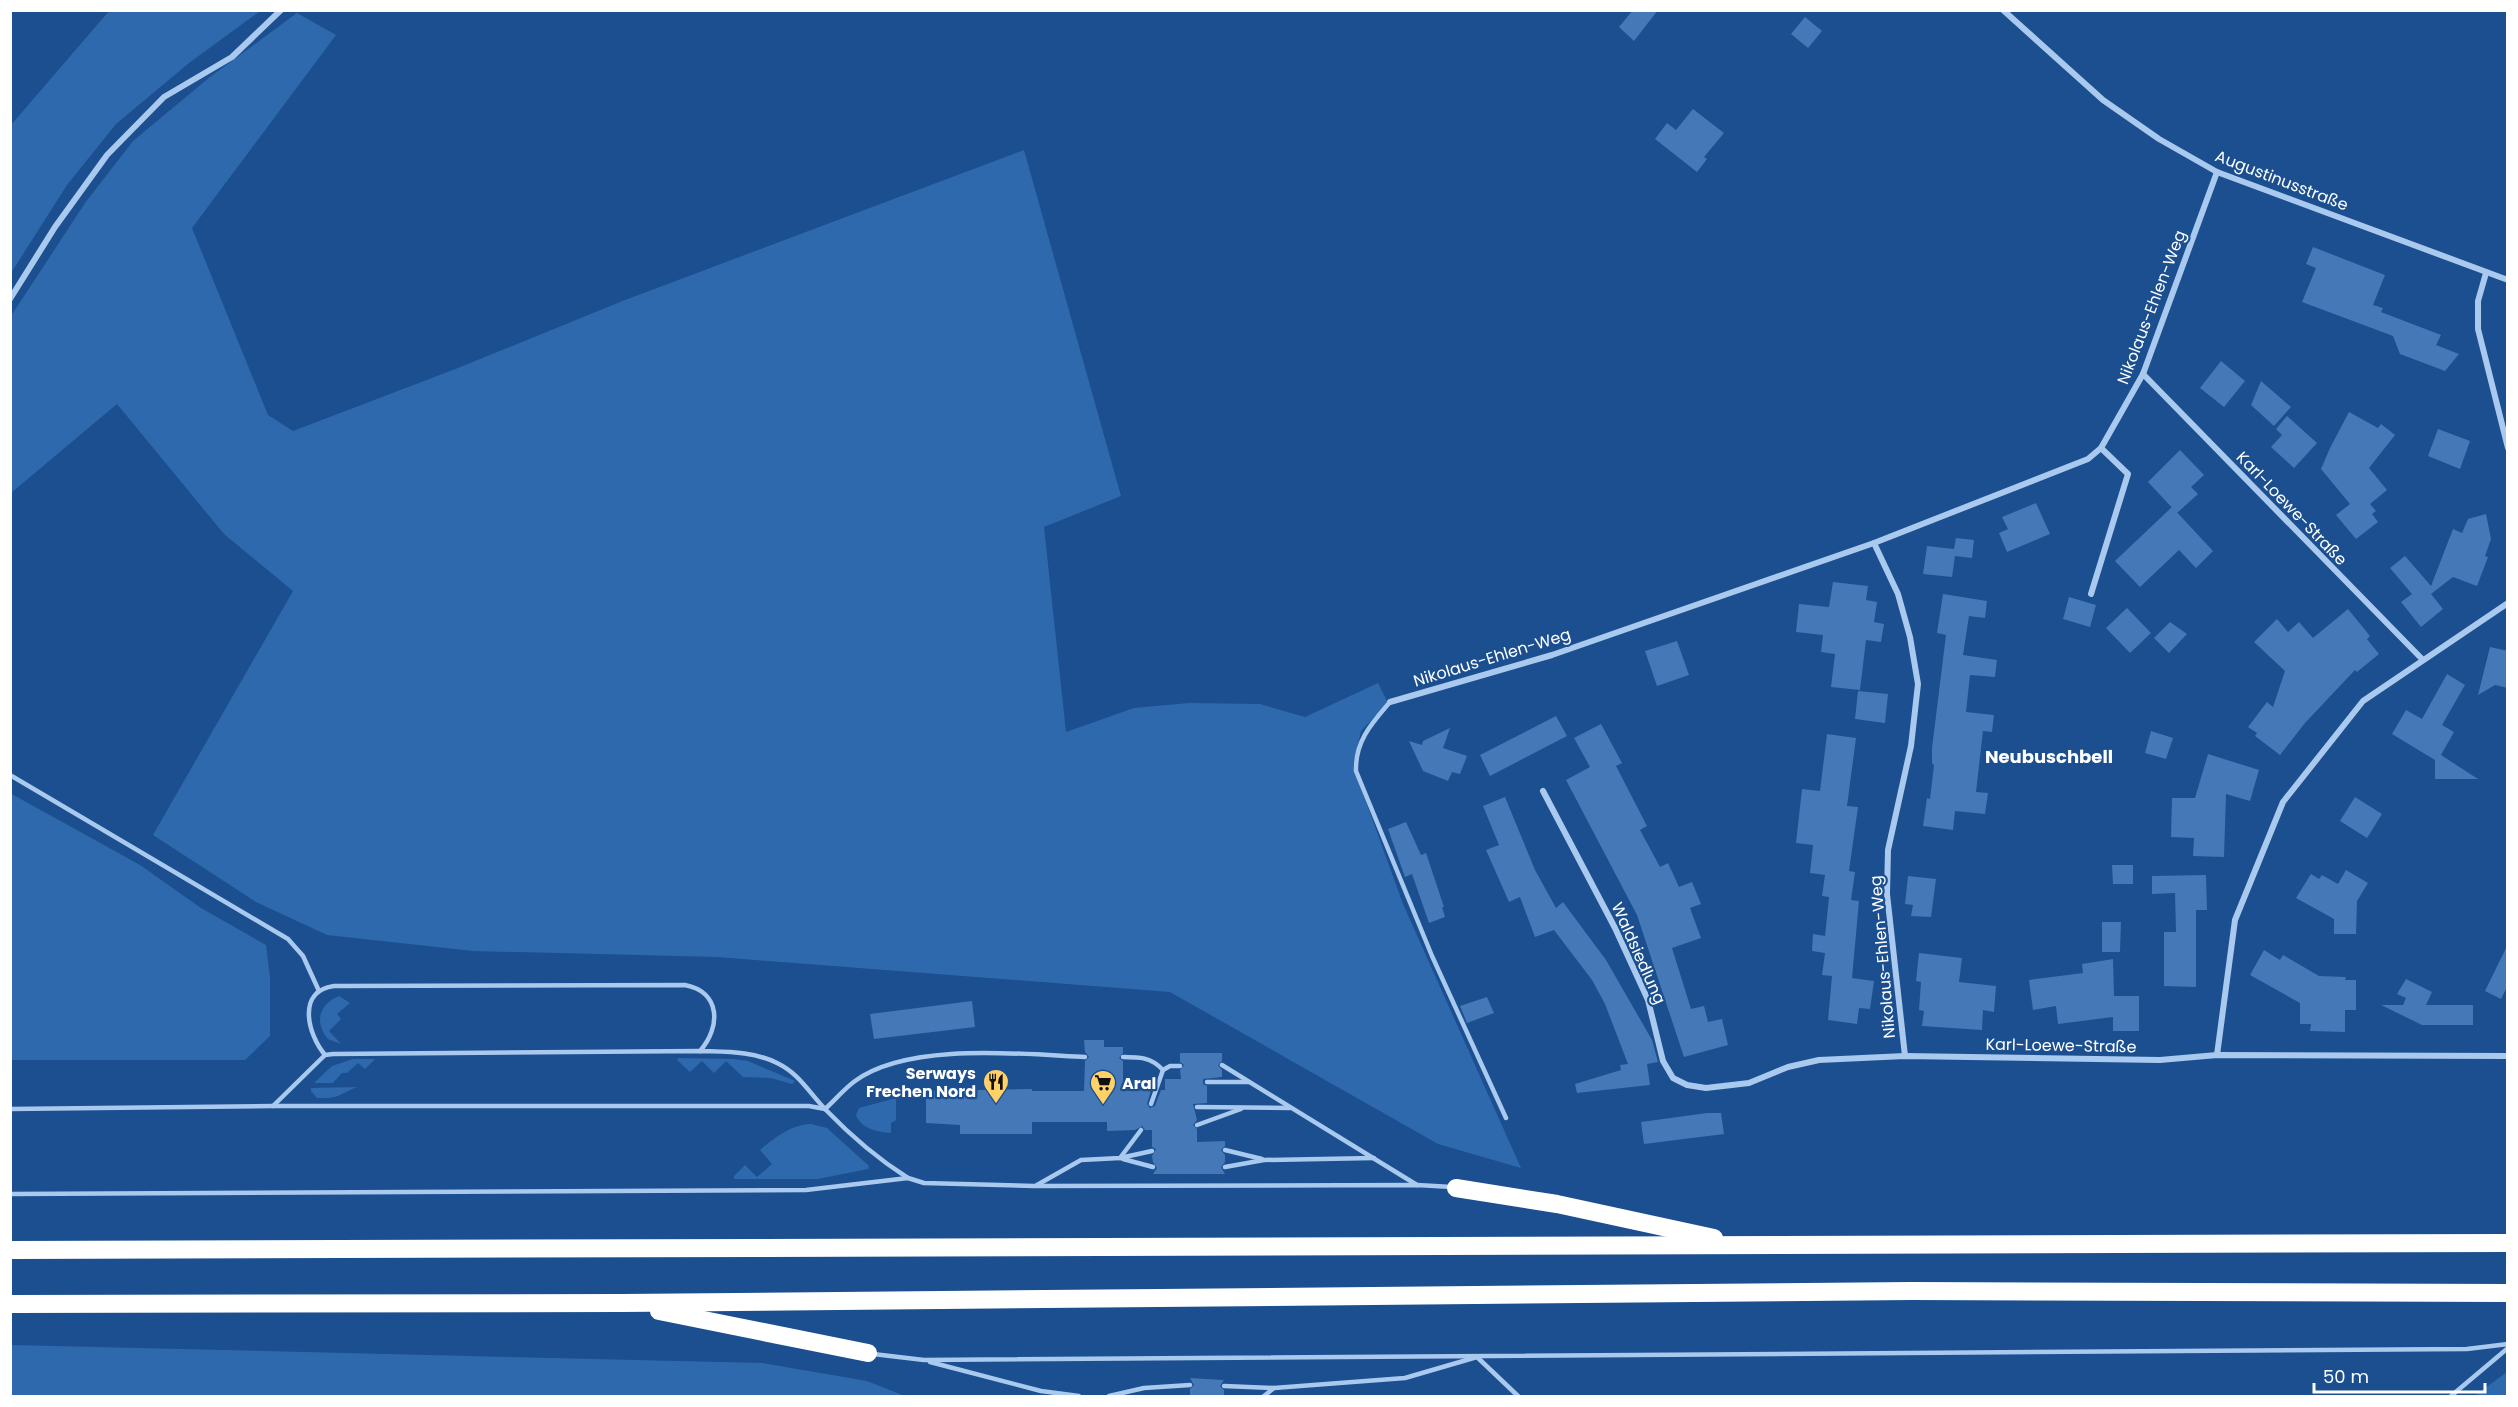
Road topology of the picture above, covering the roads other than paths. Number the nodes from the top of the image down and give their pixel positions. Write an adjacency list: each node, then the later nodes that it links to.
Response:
1 (281, 10): 6 (street)
2 (2002, 10): 3 (street, Augustinusstraße)
3 (2217, 172): 4 (street, Augustinusstraße); 7 (street, Nikolaus-Ehlen-Weg)
4 (2486, 273): 5 (street, Augustinusstraße); 9 (street)
5 (2508, 280)
6 (10, 299)
7 (2142, 374): 8 (street, Nikolaus-Ehlen-Weg); 13 (street, Karl-Loewe-Straße)
8 (2101, 448): 10 (street, Nikolaus-Ehlen-Weg); 11 (street)
9 (2508, 448)
10 (1874, 543): 14 (street, Nikolaus-Ehlen-Weg); 21 (street, Nikolaus-Ehlen-Weg)
11 (2091, 594)
12 (2508, 603): 13 (street)
13 (2423, 660): 20 (street)
14 (1390, 702): 39 (lane)
15 (10, 775): 17 (lane)
16 (1543, 791): 21 (street, Waldsiedlung)
17 (319, 991): 18 (lane); 19 (lane)
18 (700, 1051): 19 (lane); 38 (lane)
19 (325, 1055): 33 (lane)
20 (2217, 1055): 21 (street, Karl-Loewe-Straße); 22 (street, Karl-Loewe-Straße)
21 (1905, 1056)
22 (2508, 1056)
23 (1085, 1057): 38 (lane)
24 (1123, 1057): 27 (lane)
25 (1222, 1065): 29 (lane)
26 (1180, 1066): 27 (lane)
27 (1163, 1070): 31 (lane)
28 (1207, 1082): 29 (lane)
29 (1252, 1082): 36 (lane)
30 (1165, 1083): 31 (lane)
31 (1157, 1086): 32 (lane)
32 (1151, 1104)
33 (273, 1106): 37 (lane); 38 (lane)
34 (1197, 1107): 35 (lane)
35 (1244, 1108): 36 (lane); 40 (lane)
36 (1290, 1108): 45 (lane)
37 (10, 1109)
38 (825, 1109): 49 (lane)
39 (1506, 1118)
40 (1197, 1125)
41 (1141, 1130): 44 (lane)
42 (1226, 1150): 46 (lane)
43 (1152, 1151): 44 (lane)
44 (1120, 1158): 47 (lane); 51 (lane)
45 (1374, 1158): 46 (lane); 50 (lane)
46 (1264, 1160): 48 (lane)
47 (1153, 1167)
48 (1225, 1167)
49 (908, 1178): 51 (lane); 53 (lane)
50 (1417, 1185): 51 (lane); 52 (lane)
51 (1034, 1186)
52 (1456, 1188): 55 (highway)
53 (10, 1194)
54 (2508, 1243): 55 (highway)
55 (1748, 1245): 56 (highway)
56 (10, 1250)
57 (2508, 1293): 58 (highway)
58 (622, 1303): 59 (highway); 61 (highway)
59 (10, 1304)
60 (2508, 1346): 62 (lane); 73 (lane)
61 (867, 1353): 63 (lane)
62 (1477, 1357): 63 (lane); 66 (lane); 72 (lane)
63 (924, 1360): 67 (lane)
64 (1190, 1385): 70 (lane)
65 (1224, 1386): 66 (lane)
66 (1274, 1388): 71 (lane)
67 (1041, 1391): 68 (lane); 69 (lane)
68 (1048, 1396)
69 (1079, 1396)
70 (1109, 1396)
71 (1264, 1396)
72 (1518, 1396)
73 (2451, 1396)

